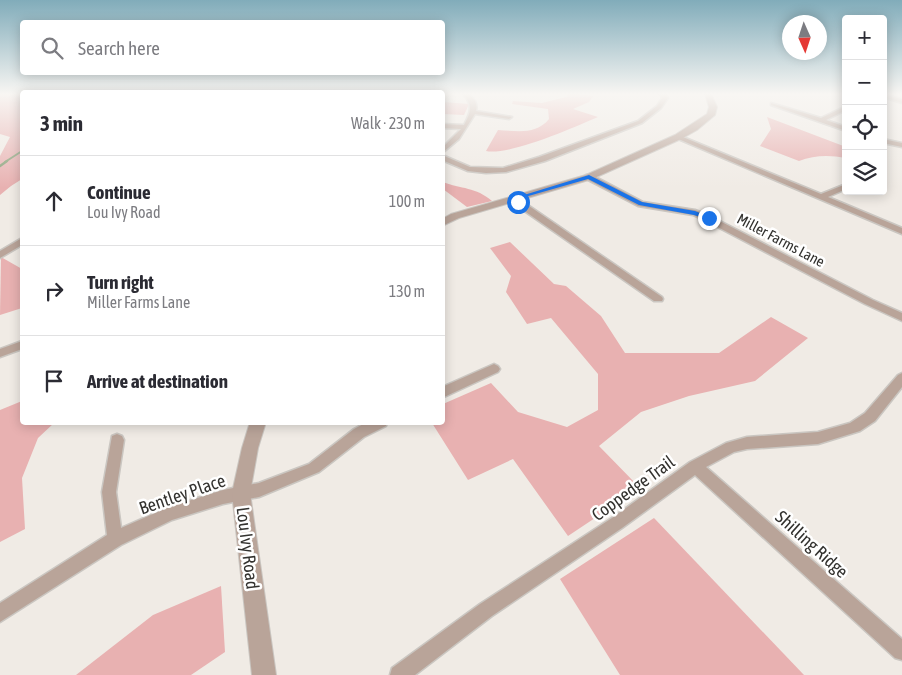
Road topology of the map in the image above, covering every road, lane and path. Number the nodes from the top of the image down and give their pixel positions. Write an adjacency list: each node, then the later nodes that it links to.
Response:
1 (445, 126): 4 (street)
2 (631, 126): 9 (street)
3 (697, 126): 5 (street)
4 (464, 127): 8 (street)
5 (678, 137): 10 (street); 12 (street)
6 (887, 142): 7 (street)
7 (900, 146)
8 (445, 149)
9 (445, 158)
10 (589, 177): 13 (street); 19 (street, Miller Farms Lane)
11 (842, 188): 12 (street)
12 (822, 197): 15 (street)
13 (514, 199): 14 (street); 18 (street)
14 (445, 221)
15 (902, 231)
16 (20, 242): 17 (street)
17 (0, 255)
18 (658, 299)
19 (902, 317)
20 (20, 346): 21 (street)
21 (0, 353)
22 (494, 369): 24 (street)
23 (902, 378): 28 (street, Coppedge Trail)
24 (445, 393)
25 (257, 425): 29 (street, Lou Ivy Road)
26 (375, 425): 29 (street, Bentley Place)
27 (117, 440): 30 (street)
28 (695, 466): 32 (street, Shilling Ridge); 34 (street, Coppedge Trail)
29 (241, 493): 30 (street, Bentley Place); 33 (street, Lou Ivy Road)
30 (115, 539): 31 (street, Bentley Place)
31 (0, 612)
32 (902, 651)
33 (264, 675)
34 (399, 675)

